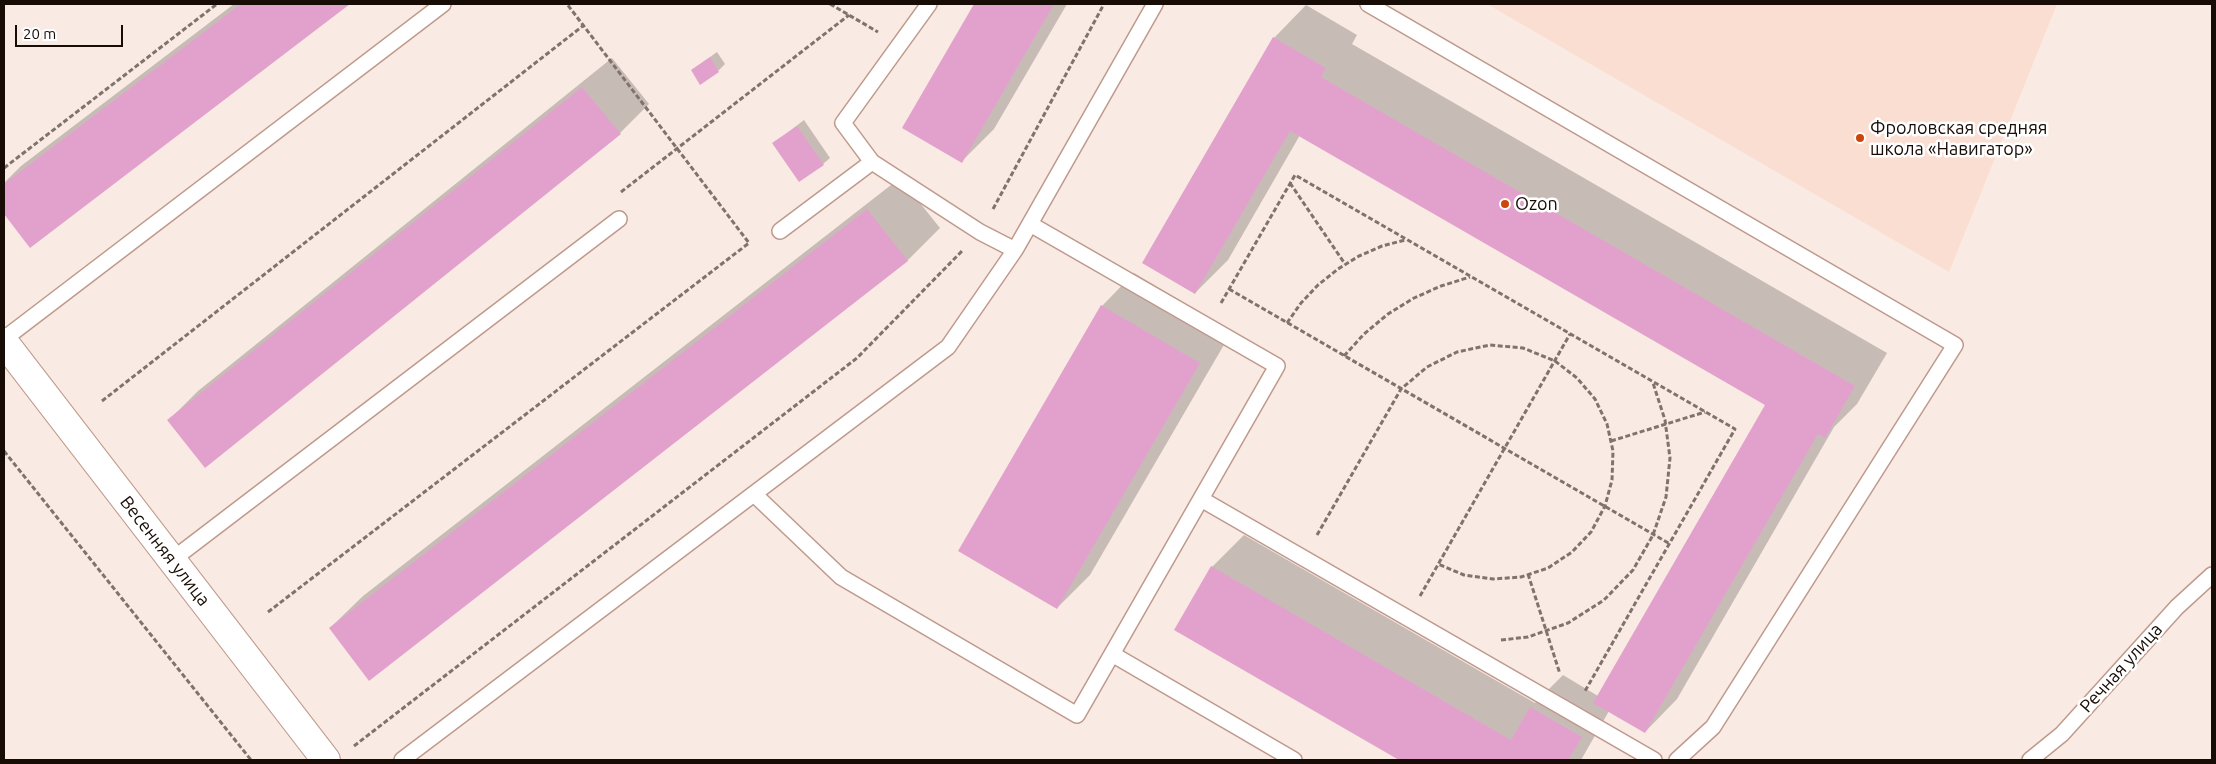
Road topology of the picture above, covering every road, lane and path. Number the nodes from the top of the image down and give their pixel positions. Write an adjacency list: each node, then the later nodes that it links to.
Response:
1 (217, 4): 12 (path)
2 (443, 4): 26 (lane)
3 (567, 4): 9 (path)
4 (830, 4): 10 (path)
5 (929, 4): 10 (lane)
6 (1104, 4): 17 (path)
7 (1155, 4): 15 (lane)
8 (1368, 4): 59 (lane)
9 (584, 25): 31 (path); 47 (path)
10 (900, 45): 11 (lane)
11 (872, 162): 16 (lane); 17 (lane)
12 (4, 168)
13 (1290, 183): 18 (path); 20 (path); 22 (path)
14 (620, 219): 43 (lane)
15 (1030, 224): 19 (lane); 24 (lane)
16 (780, 231)
17 (980, 232): 19 (lane); 53 (path)
18 (1406, 240): 20 (path); 21 (path)
19 (1015, 250): 37 (lane)
20 (1345, 264): 23 (path)
21 (1470, 277): 25 (path); 27 (path)
22 (1229, 289): 23 (path); 24 (path)
23 (1287, 323): 27 (path)
24 (1208, 326): 38 (lane)
25 (1570, 334): 28 (path); 29 (path)
26 (4, 341): 43 (street, Весенняя улица)
27 (1344, 356): 30 (path)
28 (1555, 360): 30 (path); 34 (path); 35 (path)
29 (1653, 382): 32 (path); 33 (path)
30 (1401, 389): 35 (path); 42 (path)
31 (102, 401)
32 (1705, 412): 33 (path); 41 (path)
33 (1666, 424): 34 (path); 40 (path)
34 (1611, 441): 39 (path)
35 (1504, 449): 39 (path); 44 (path)
36 (4, 451): 54 (path)
37 (754, 494): 51 (lane); 56 (lane)
38 (1201, 499): 42 (lane); 51 (lane)
39 (1605, 506): 40 (path); 45 (path)
40 (1654, 535): 41 (path); 49 (path)
41 (1670, 544): 52 (path)
42 (1304, 558): 48 (lane)
43 (172, 560): 55 (street, Весенняя улица)
44 (1438, 564): 45 (path); 48 (path)
45 (1528, 574): 49 (path)
46 (2212, 575): 60 (lane, Речная улица)
47 (268, 612)
48 (1407, 618): 52 (lane)
49 (1546, 631): 50 (path); 52 (path)
50 (1495, 640)
51 (1112, 654): 57 (lane)
52 (1572, 713): 58 (lane)
53 (351, 748)
54 (251, 760)
55 (326, 760)
56 (402, 760)
57 (1294, 760)
58 (1654, 760)
59 (1677, 760)
60 (2030, 760)

